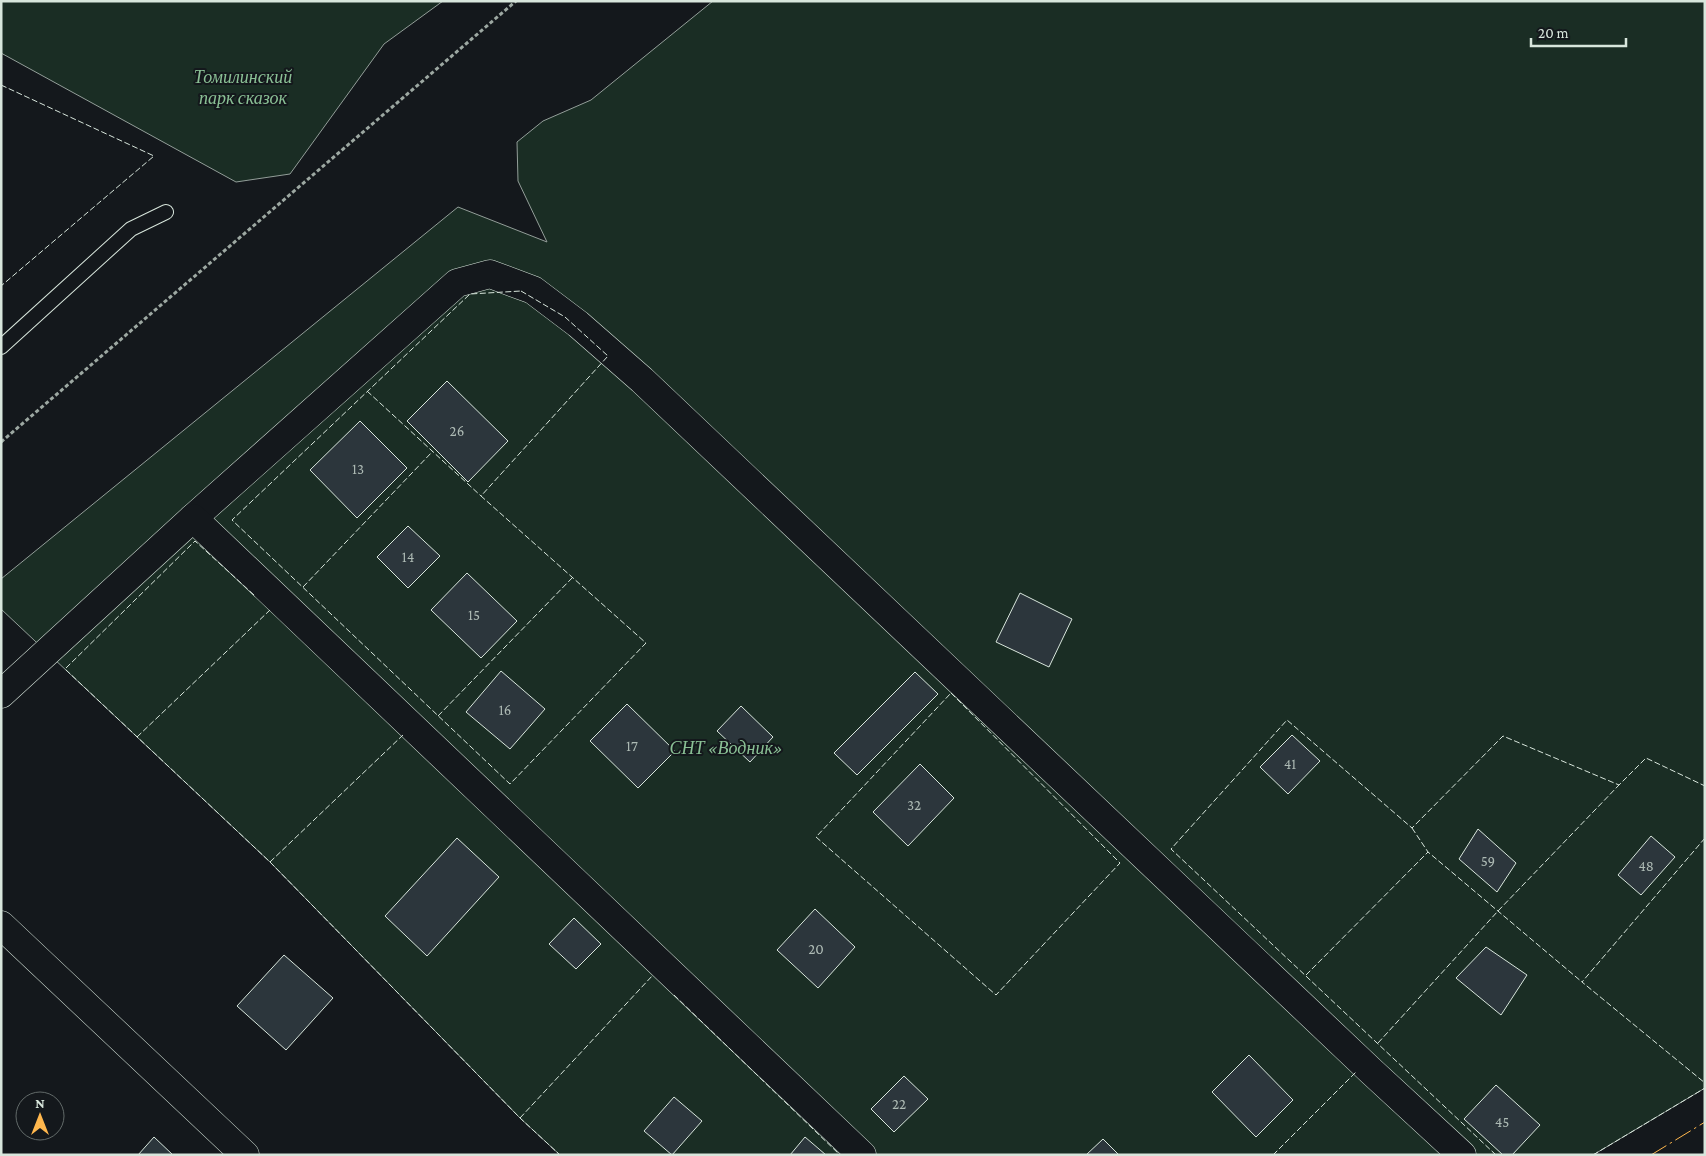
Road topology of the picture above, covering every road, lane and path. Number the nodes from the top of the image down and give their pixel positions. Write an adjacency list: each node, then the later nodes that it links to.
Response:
1 (516, 1): 4 (path)
2 (166, 212): 3 (lane)
3 (1, 347)
4 (1, 442)
5 (193, 518): 6 (street); 9 (street); 10 (street)
6 (1, 694)
7 (1, 925): 8 (street)
8 (245, 1155)
9 (862, 1155)
10 (1462, 1155)

